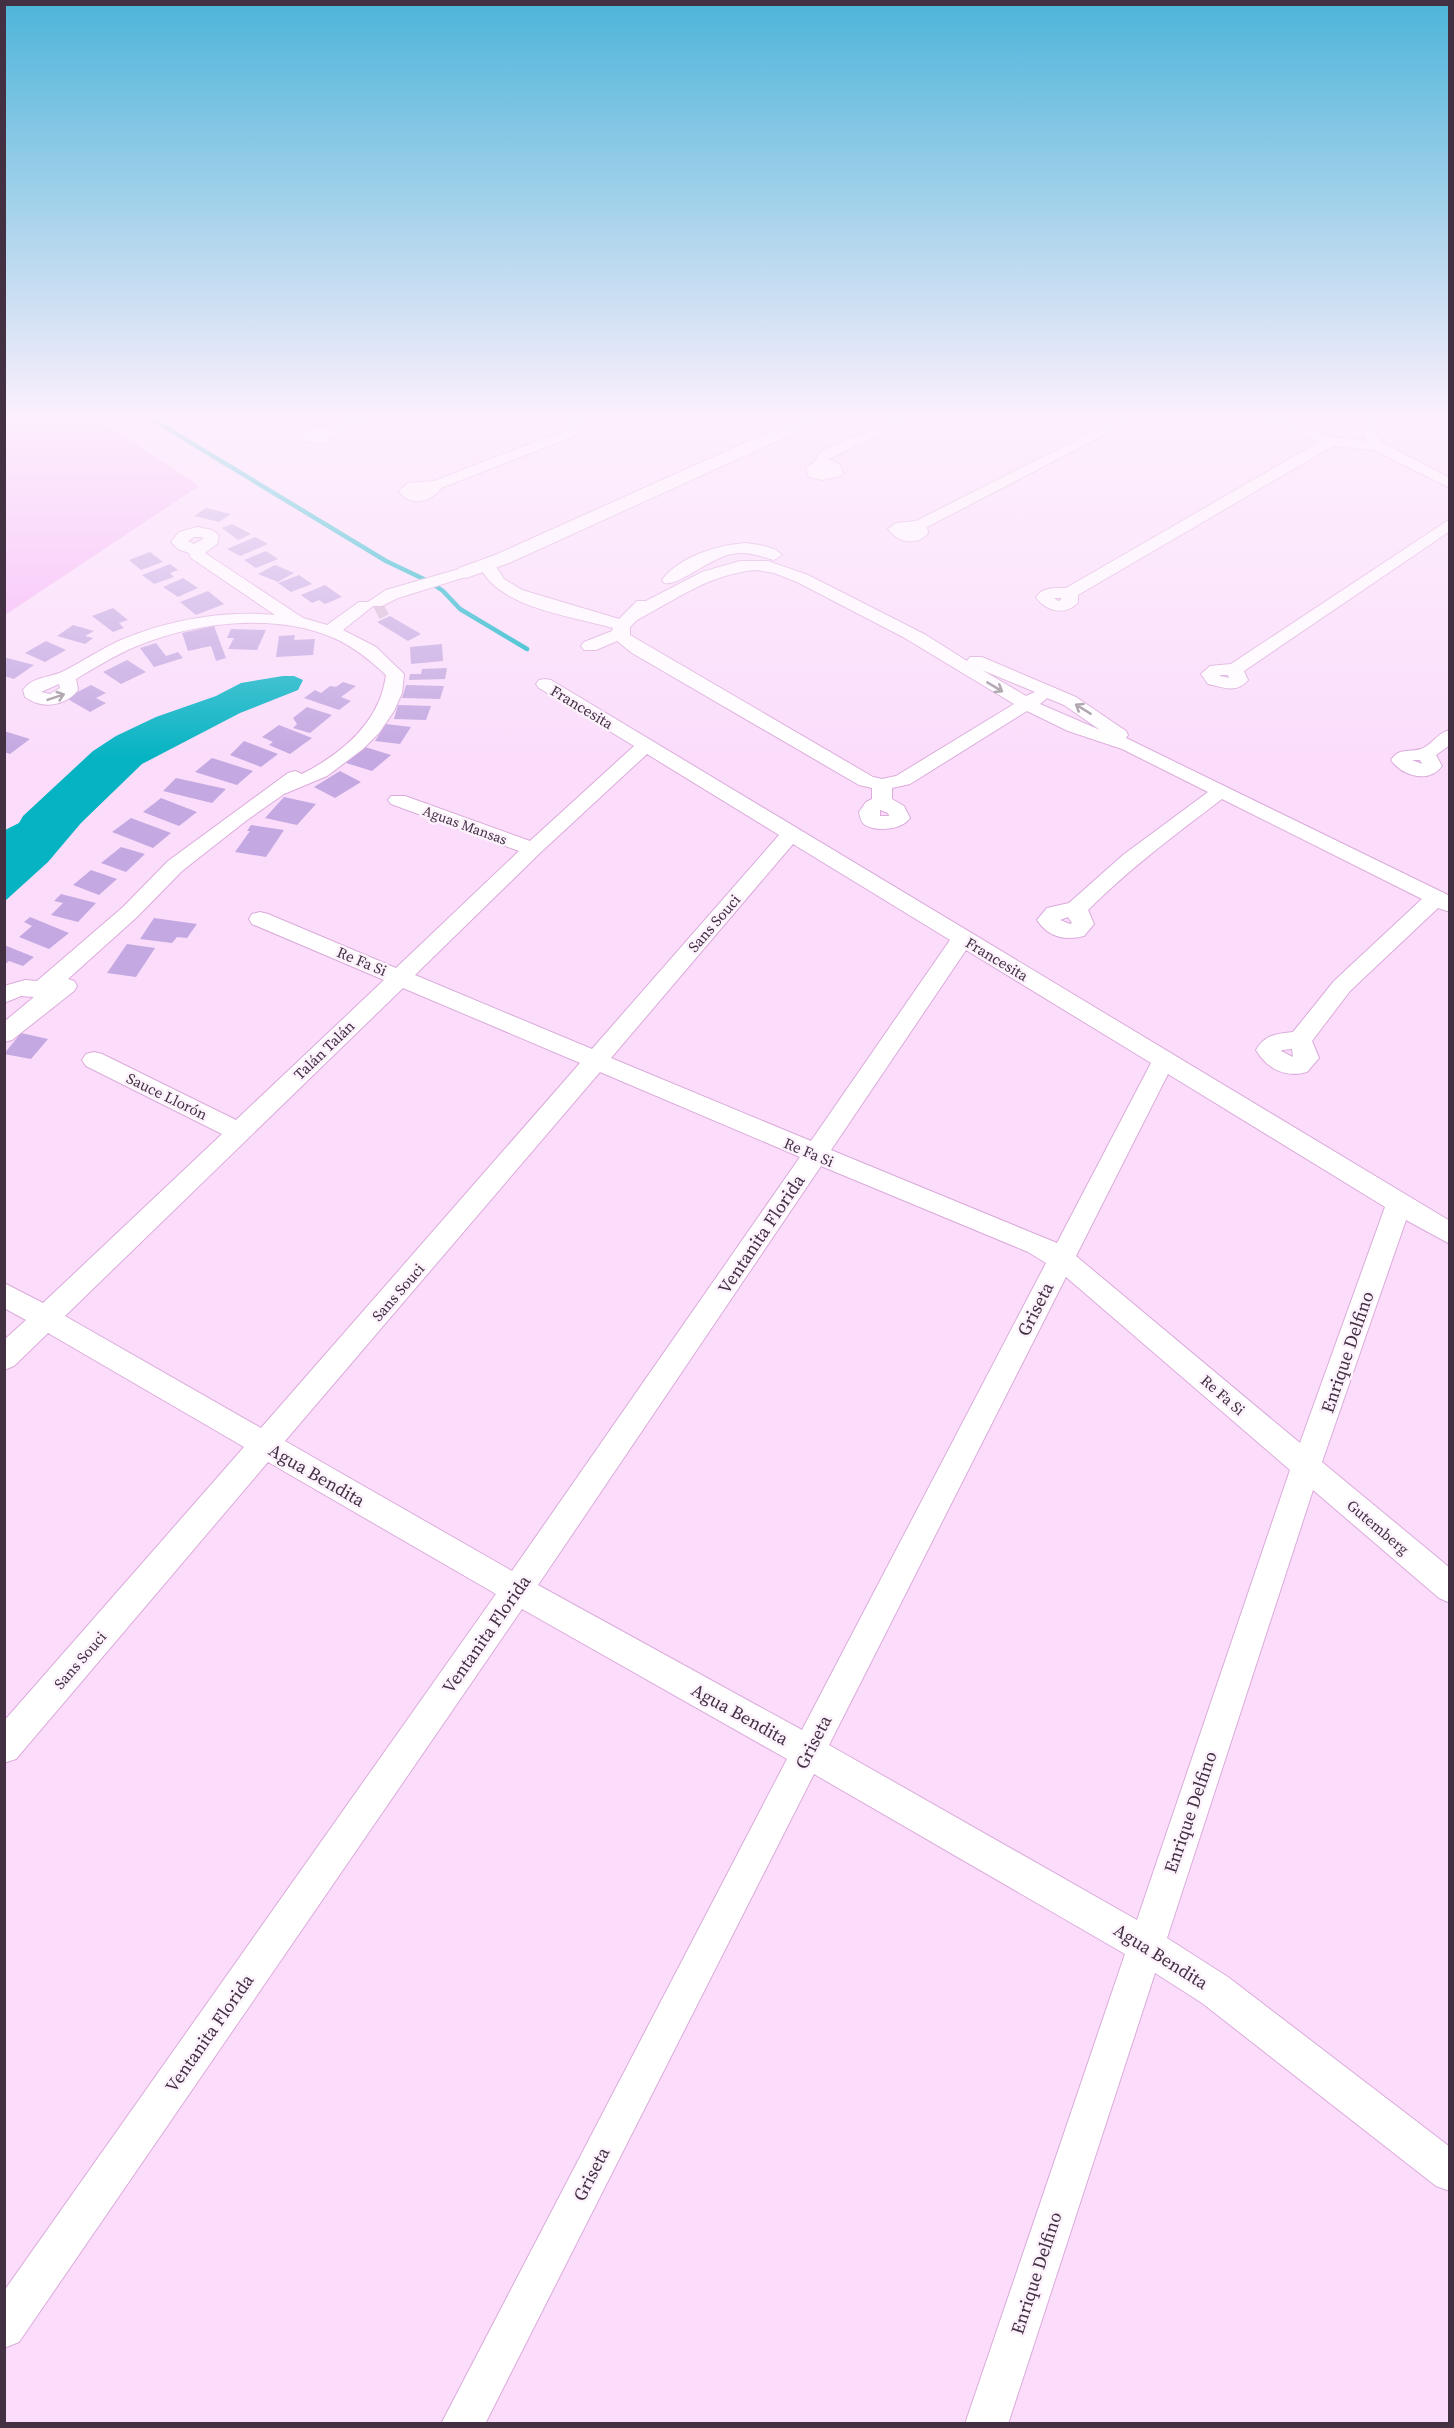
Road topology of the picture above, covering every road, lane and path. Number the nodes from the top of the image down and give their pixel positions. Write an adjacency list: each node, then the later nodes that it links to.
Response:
1 (563, 531): 5 (street)
2 (1175, 531): 7 (street)
3 (1440, 531): 15 (street)
4 (196, 550): 8 (street)
5 (495, 562): 6 (street); 11 (street)
6 (460, 574): 12 (street)
7 (1069, 593)
8 (264, 600): 9 (street); 10 (street)
9 (239, 620): 10 (street); 16 (street)
10 (298, 622): 12 (street)
11 (625, 625): 13 (street); 14 (street); 19 (street)
12 (337, 633): 33 (street)
13 (928, 644): 18 (street); 19 (street, one-way to 19)
14 (590, 646)
15 (1235, 669)
16 (67, 677)
17 (545, 684): 22 (street, Francesita)
18 (1047, 691): 19 (street); 21 (street, one-way to 18)
19 (1026, 706): 21 (street)
20 (1449, 735): 23 (street)
21 (1129, 745): 24 (street)
22 (647, 746): 26 (street, Francesita); 27 (street, Talán Talán)
23 (1426, 754)
24 (1221, 791): 28 (street); 29 (street)
25 (398, 800): 27 (street, Aguas Mansas)
26 (790, 835): 31 (street, Francesita); 37 (street, Sans Souci)
27 (533, 849): 32 (street, Talán Talán)
28 (1443, 901): 35 (street)
29 (1077, 909)
30 (261, 919): 32 (street, Re Fa Si)
31 (963, 938): 38 (street, Francesita); 40 (street, Ventanita Florida)
32 (400, 977): 37 (street, Re Fa Si); 39 (street, Talán Talán)
33 (23, 994): 34 (street)
34 (7, 1030)
35 (1300, 1040)
36 (94, 1060): 39 (street, Sauce Llorón)
37 (597, 1060): 40 (street, Re Fa Si); 47 (street, Sans Souci)
38 (1164, 1060): 41 (street, Francesita); 43 (street, Griseta)
39 (240, 1132): 45 (street, Talán Talán)
40 (815, 1155): 43 (street, Re Fa Si); 50 (street, Ventanita Florida)
41 (1400, 1202): 42 (street, Francesita); 48 (street, Enrique Delfino)
42 (1449, 1234)
43 (1061, 1258): 48 (street, Re Fa Si); 52 (street, Griseta)
44 (4, 1294): 45 (street, Agua Bendita)
45 (46, 1319): 46 (street, Talán Talán); 47 (street, Agua Bendita)
46 (4, 1358)
47 (266, 1445): 50 (street, Agua Bendita); 51 (street, Sans Souci)
48 (1306, 1467): 49 (street, Gutemberg); 53 (street, Enrique Delfino)
49 (1449, 1588)
50 (517, 1590): 52 (street, Agua Bendita); 55 (street, Ventanita Florida)
51 (4, 1748)
52 (808, 1752): 53 (street, Agua Bendita); 56 (street, Griseta)
53 (1146, 1945): 54 (street, Agua Bendita); 57 (street, Enrique Delfino)
54 (1449, 2172)
55 (4, 2327)
56 (462, 2424)
57 (986, 2424)

